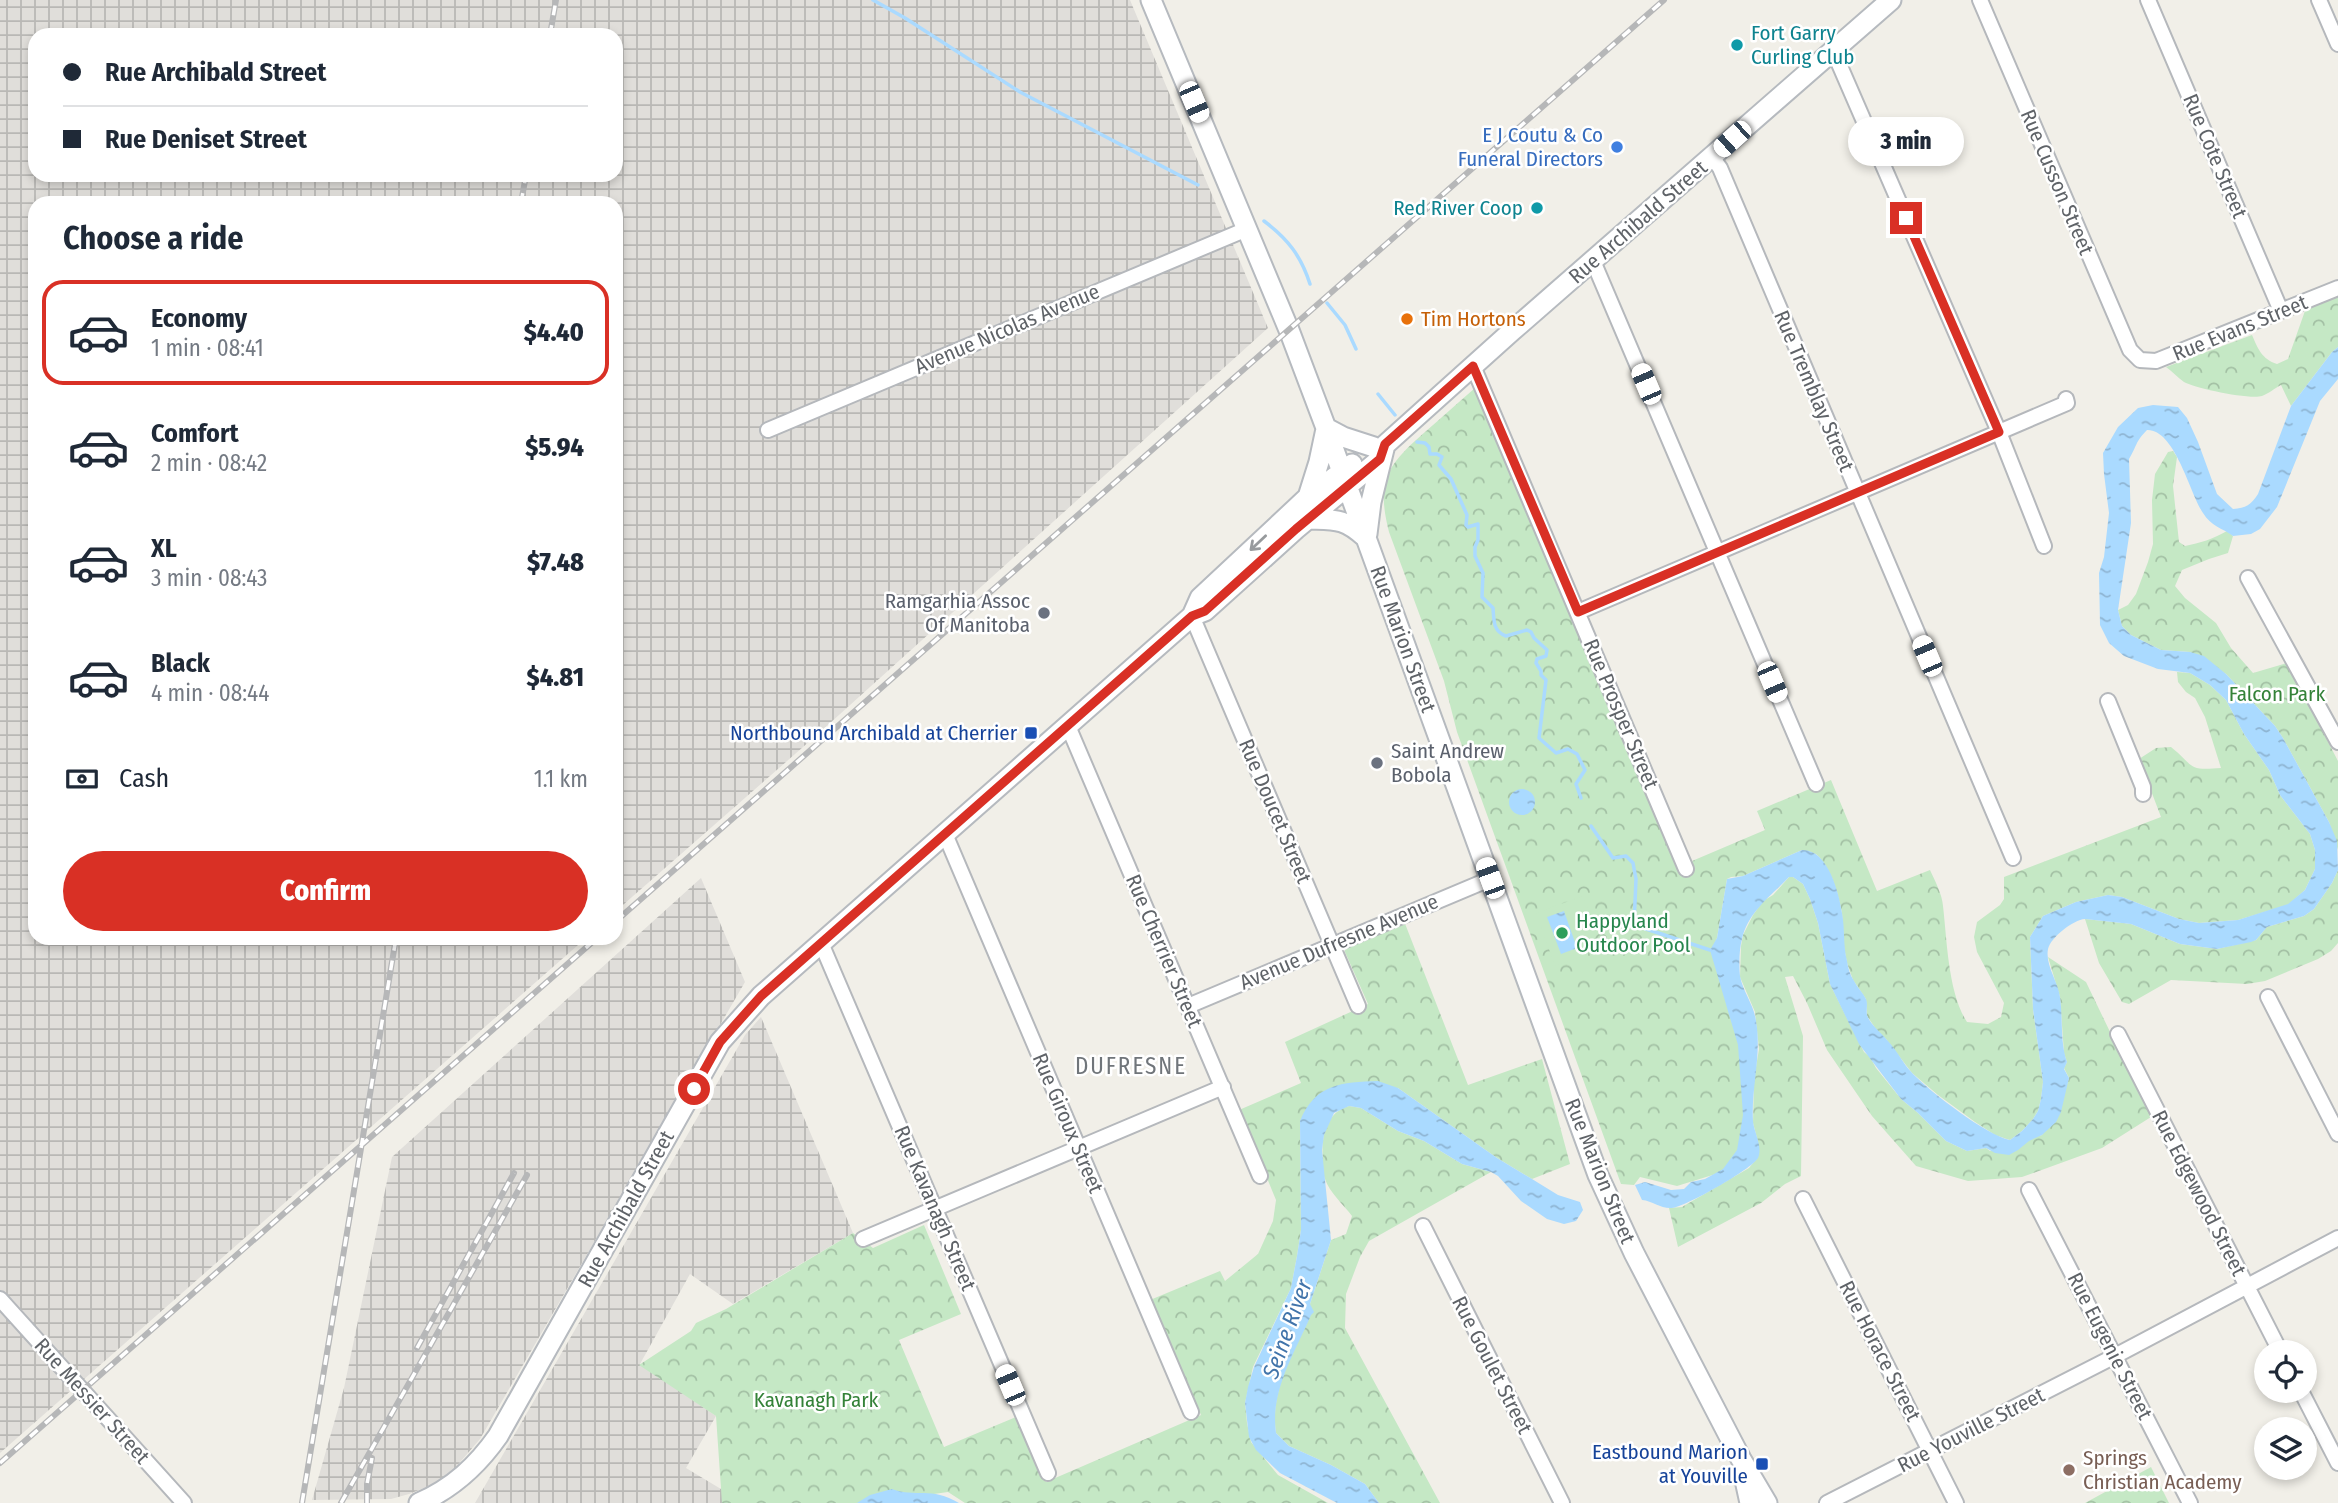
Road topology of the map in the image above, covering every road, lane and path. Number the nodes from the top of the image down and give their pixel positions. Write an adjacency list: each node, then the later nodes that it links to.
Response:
1 (1151, 0): 9 (main road, Rue Marion Street)
2 (1891, 0): 7 (main road, Rue Archibald Street)
3 (1980, 0): 13 (street, Rue Cusson Street)
4 (2148, 0): 12 (street, Rue Cote Street)
5 (2319, 0): 6 (street)
6 (2338, 44)
7 (1833, 50): 8 (main road, Rue Archibald Street); 18 (street)
8 (1712, 157): 10 (main road, Rue Archibald Street); 21 (street, Rue Tremblay Street)
9 (1247, 229): 16 (main road, Rue Marion Street); 17 (street, Avenue Nicolas Avenue)
10 (1593, 261): 14 (main road, Rue Archibald Street); 26 (street)
11 (2338, 288): 12 (street, Rue Evans Street)
12 (2281, 311): 13 (street, Rue Evans Street)
13 (2140, 360)
14 (1473, 366): 19 (main road, Rue Archibald Street); 28 (street, Rue Prosper Street)
15 (2066, 399): 18 (street)
16 (1326, 428): 19 (main road); 20 (main road, Rue Marion Street); 22 (main road)
17 (768, 430)
18 (1999, 432): 21 (street); 25 (street)
19 (1383, 447): 20 (main road, Rue Archibald Street); 24 (main road)
20 (1345, 478): 22 (main road, Rue Archibald Street); 23 (main road, Rue Archibald Street); 24 (main road, Rue Marion Street)
21 (1857, 493): 26 (street); 36 (street, Rue Tremblay Street)
22 (1308, 497): 29 (main road, Rue Archibald Street, one-way to 29)
23 (1308, 519): 24 (main road); 29 (main road, Rue Archibald Street)
24 (1366, 538): 38 (main road, Rue Marion Street)
25 (2044, 546)
26 (1717, 552): 28 (street); 33 (street)
27 (2248, 578): 32 (street)
28 (1578, 612): 37 (street, Rue Prosper Street)
29 (1192, 616): 31 (main road, Rue Archibald Street); 40 (street, Rue Doucet Street)
30 (2108, 701): 34 (street)
31 (1069, 726): 35 (main road, Rue Archibald Street); 42 (street, Rue Cherrier Street)
32 (2338, 742)
33 (1816, 784)
34 (2143, 794)
35 (945, 834): 39 (main road, Rue Archibald Street); 47 (street, Rue Giroux Street)
36 (2013, 858)
37 (1686, 869)
38 (1490, 878): 40 (street, Avenue Dufresne Avenue); 62 (main road, Rue Marion Street)
39 (821, 943): 51 (street, Rue Kavanagh Street); 66 (main road, Rue Archibald Street)
40 (1332, 945): 42 (street, Avenue Dufresne Avenue); 43 (street, Rue Doucet Street)
41 (2268, 997): 46 (street)
42 (1188, 1006): 45 (street, Rue Cherrier Street)
43 (1357, 1006)
44 (2118, 1034): 55 (street, Rue Edgewood Street)
45 (1223, 1087): 47 (street); 48 (street, Rue Cherrier Street)
46 (2338, 1134)
47 (1079, 1149): 51 (street); 60 (street, Rue Giroux Street)
48 (1260, 1176)
49 (2029, 1190): 58 (street, Rue Eugenie Street)
50 (1803, 1199): 61 (street, Rue Horace Street)
51 (935, 1208): 54 (street); 64 (street, Rue Kavanagh Street)
52 (1423, 1226): 67 (street, Rue Goulet Street)
53 (2338, 1238): 55 (street)
54 (863, 1239)
55 (2247, 1286): 57 (street, Rue Edgewood Street); 58 (street, Rue Youville Street)
56 (0, 1299): 65 (street, Rue Messier Street)
57 (2274, 1340)
58 (2115, 1356): 61 (street, Rue Youville Street); 72 (street, Rue Eugenie Street)
59 (2307, 1403): 63 (street)
60 (1191, 1412)
61 (1930, 1451): 70 (street, Rue Youville Street); 71 (street, Rue Horace Street)
62 (1741, 1459): 68 (main road); 69 (main road, Rue Marion Street)
63 (2338, 1463)
64 (1048, 1473)
65 (184, 1503)
66 (419, 1503)
67 (1562, 1503)
68 (1749, 1503)
69 (1767, 1503)
70 (1827, 1503)
71 (1956, 1503)
72 (2190, 1503)

